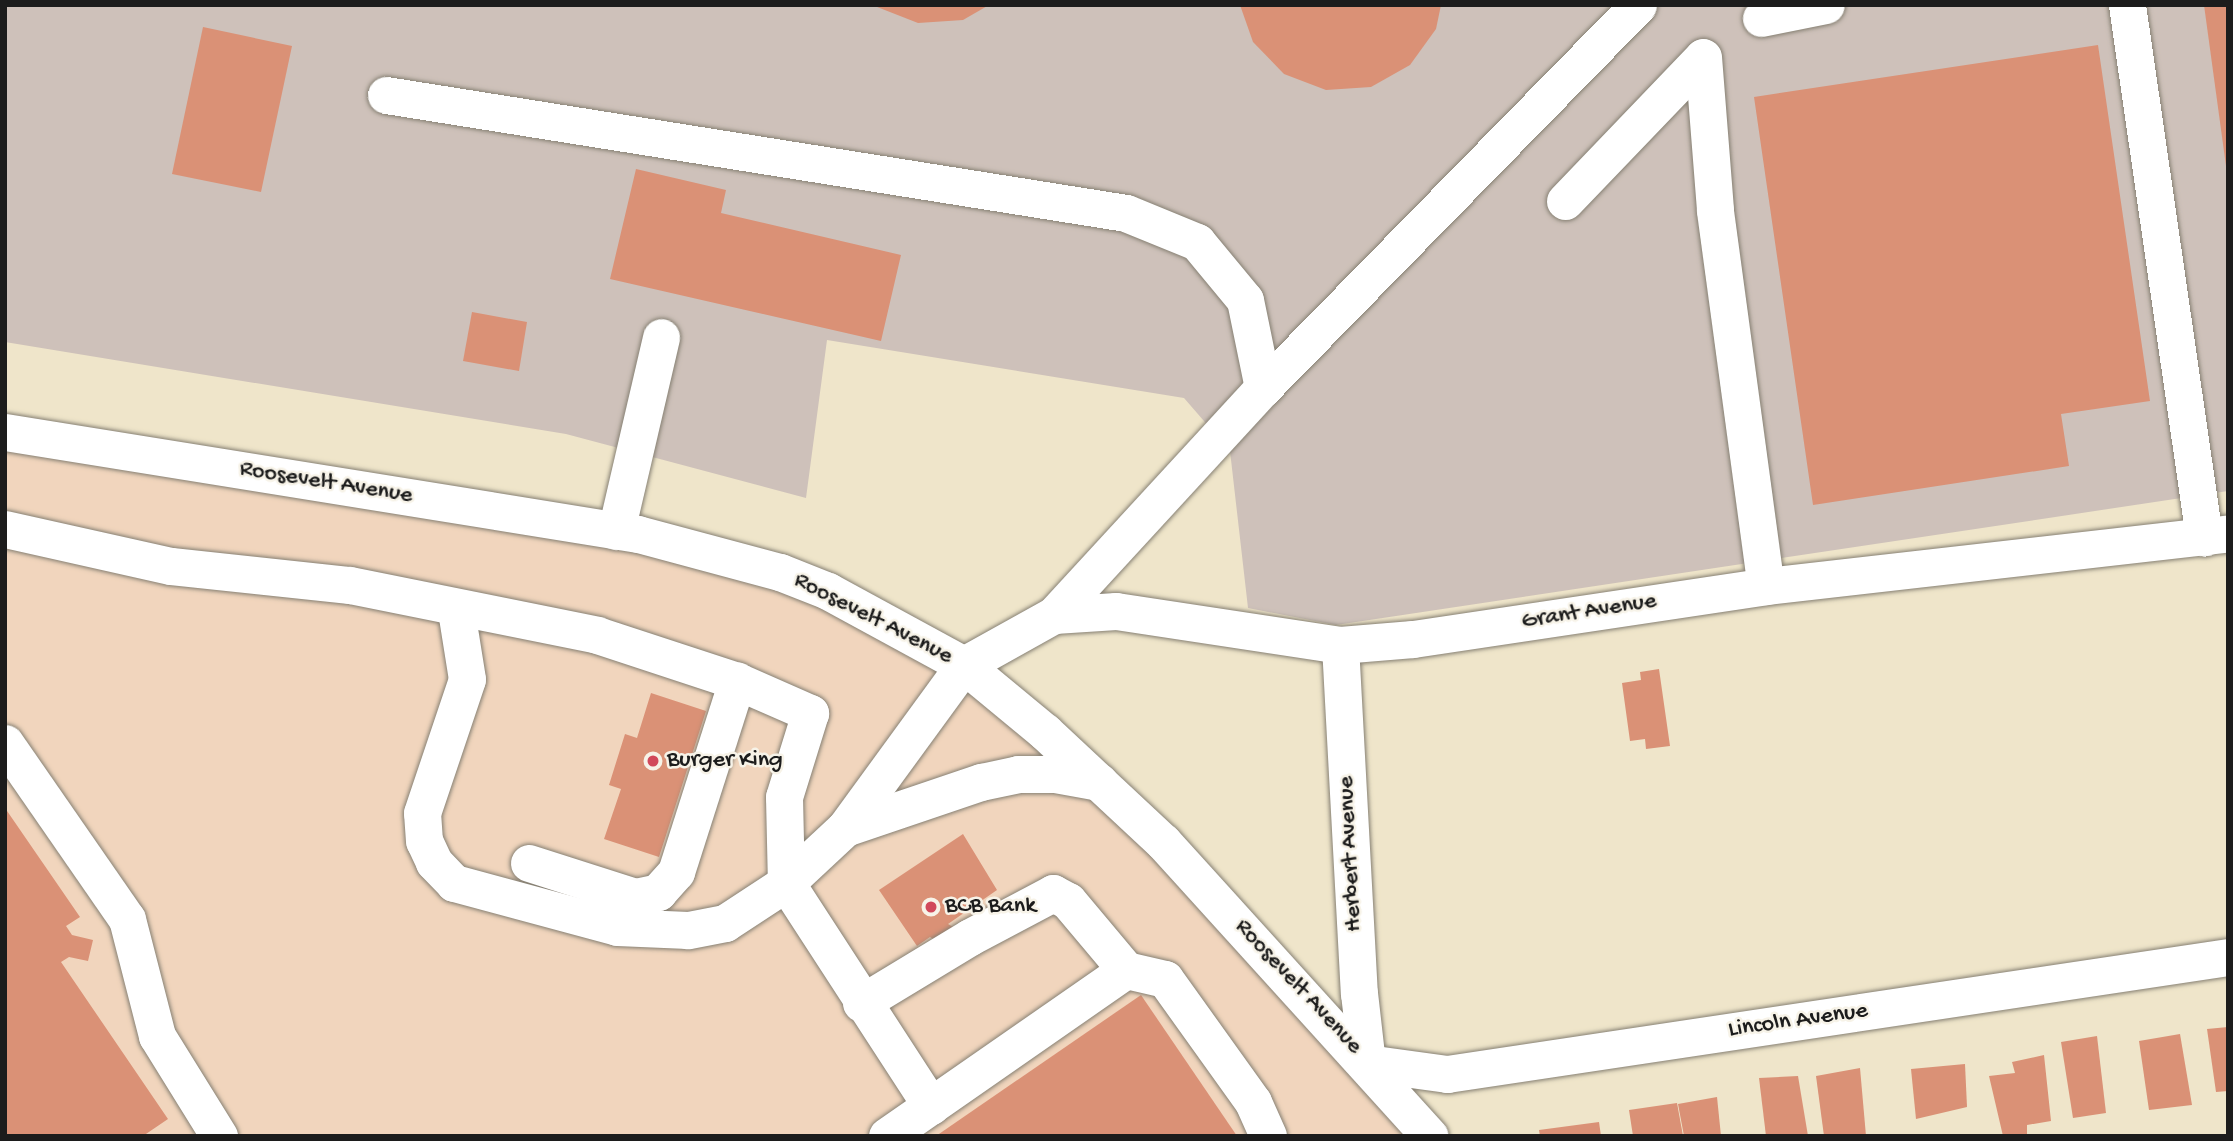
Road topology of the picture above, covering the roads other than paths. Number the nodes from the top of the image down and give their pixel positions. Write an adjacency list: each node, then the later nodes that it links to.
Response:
1 (1638, 5): 8 (street)
2 (1826, 5): 4 (street)
3 (2127, 5): 12 (street)
4 (1761, 18)
5 (386, 95): 8 (street)
6 (1565, 201): 13 (street)
7 (661, 337): 11 (street)
8 (1263, 388): 15 (street)
9 (5, 432): 11 (street, Roosevelt Avenue)
10 (5, 529): 14 (street)
11 (616, 531): 17 (street, Roosevelt Avenue)
12 (2216, 535): 13 (street, Grant Avenue)
13 (1766, 586): 16 (street, Grant Avenue)
14 (456, 610): 18 (street); 23 (street)
15 (1054, 615): 16 (street, Grant Avenue); 17 (street, Grant Avenue)
16 (1340, 645): 27 (street, Herbert Avenue)
17 (964, 665): 20 (street, Roosevelt Avenue); 21 (street)
18 (737, 681): 22 (street); 23 (street)
19 (5, 743): 30 (street)
20 (1099, 782): 21 (street); 27 (street, Roosevelt Avenue)
21 (845, 828): 23 (street)
22 (529, 863)
23 (786, 883): 26 (street)
24 (2228, 957): 27 (street, Lincoln Avenue)
25 (1126, 970): 26 (street); 28 (street); 32 (street)
26 (862, 1003): 28 (street)
27 (1367, 1063): 29 (street, Roosevelt Avenue)
28 (931, 1106): 31 (street)
29 (1420, 1132)
30 (219, 1136)
31 (887, 1136)
32 (1268, 1136)

